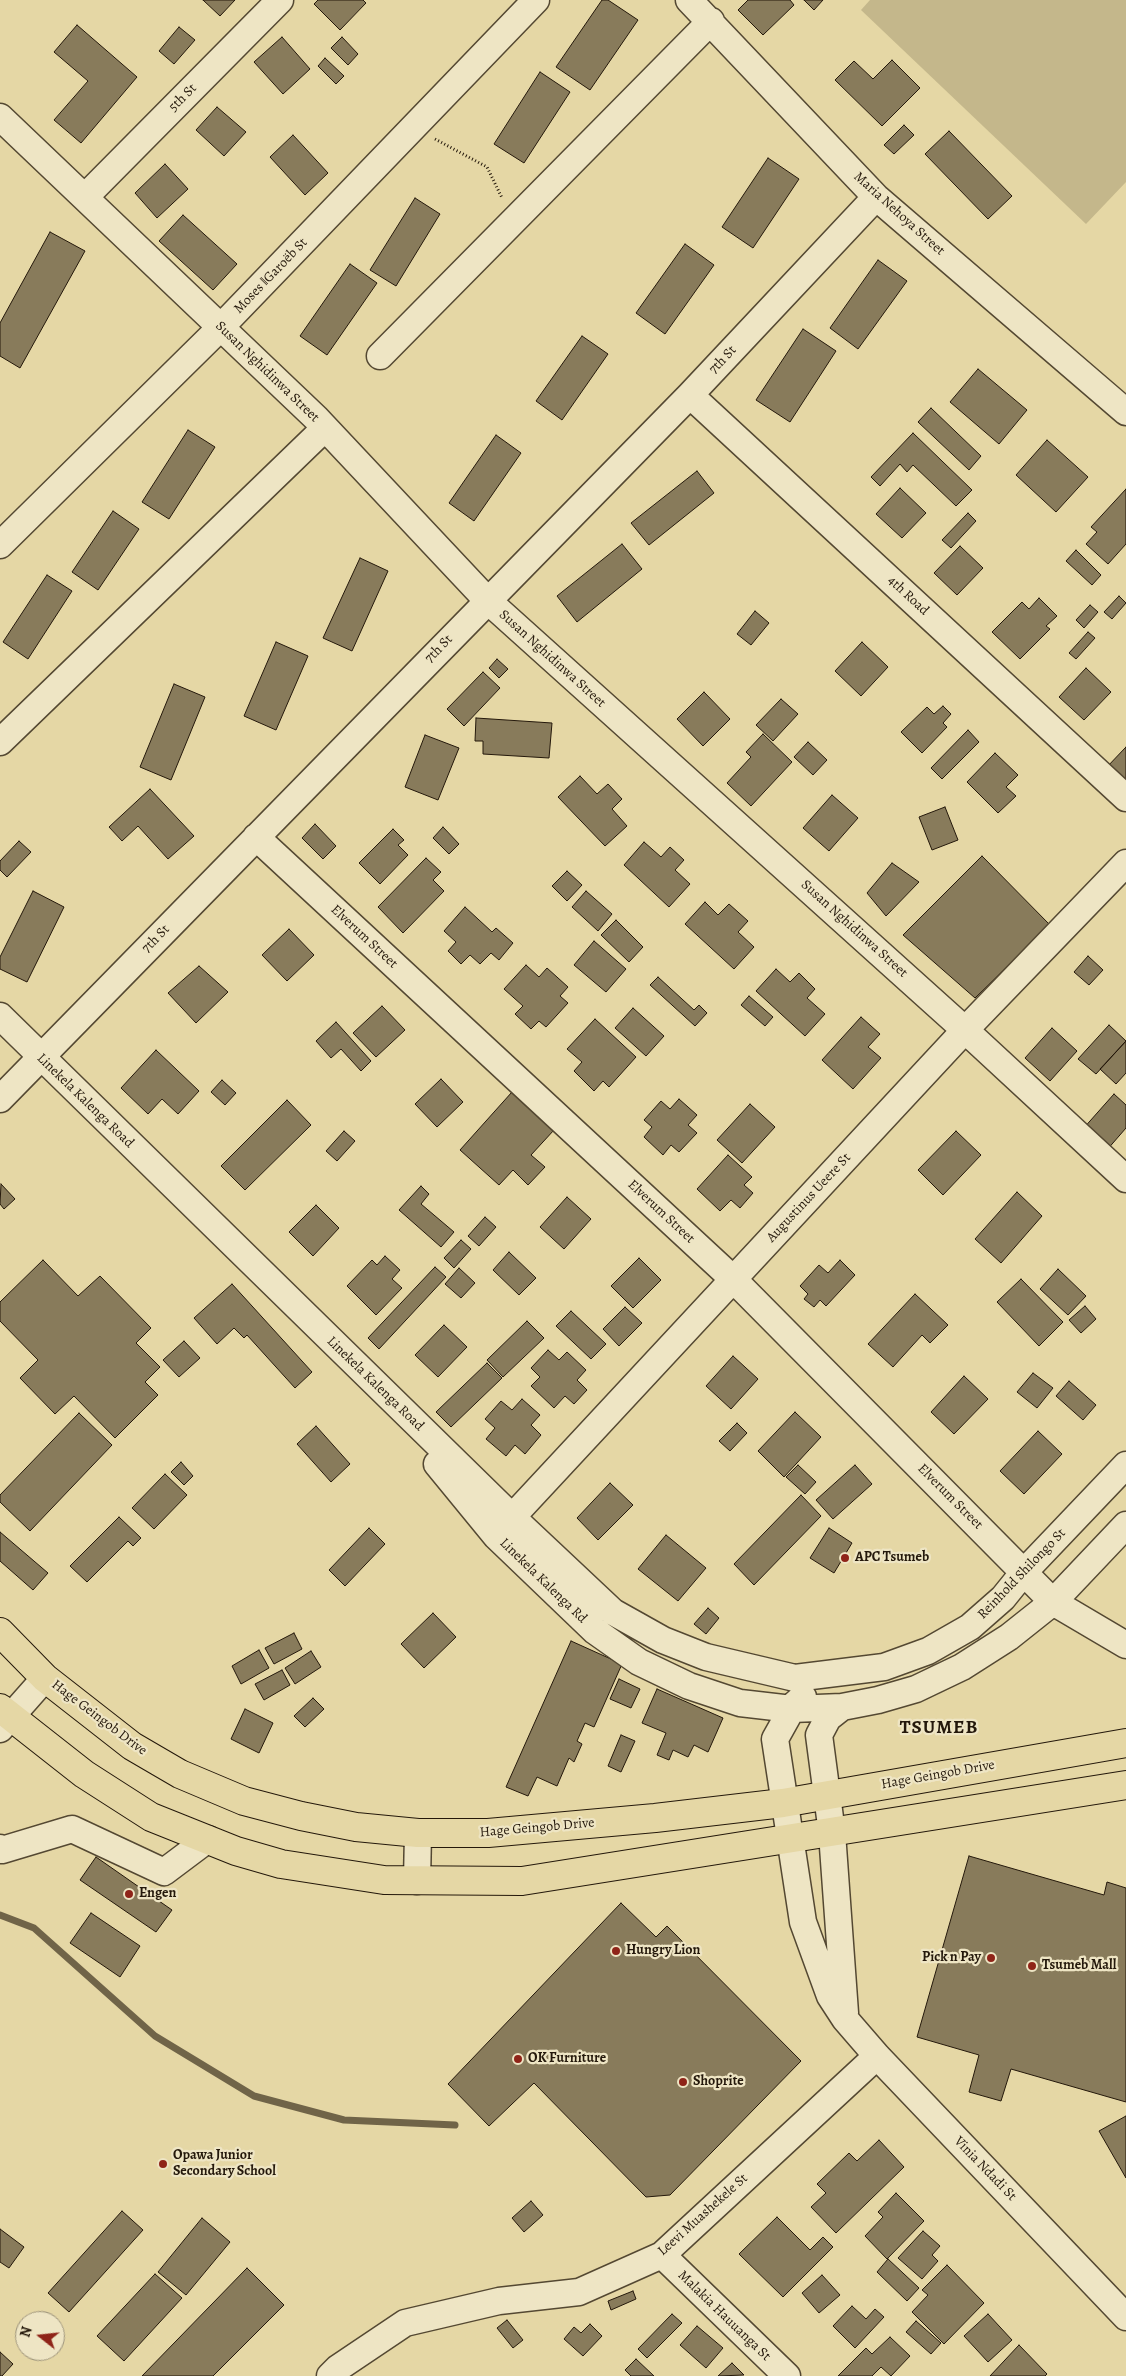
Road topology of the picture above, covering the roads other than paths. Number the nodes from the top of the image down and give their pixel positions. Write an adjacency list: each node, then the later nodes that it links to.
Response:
1 (280, 0): 6 (street, 5th St)
2 (536, 0): 8 (street, Moses ǁGaroëb St)
3 (688, 0): 4 (street, Maria Nehoya Street)
4 (711, 21): 7 (street, Maria Nehoya Street); 9 (street)
5 (0, 117): 6 (street, Susan Nghidinwa Street)
6 (86, 196): 8 (street, Susan Nghidinwa Street)
7 (876, 197): 10 (street, 7th St); 11 (street, Maria Nehoya Street)
8 (220, 328): 12 (street, Susan Nghidinwa Street); 13 (street, Moses ǁGaroëb St)
9 (380, 356)
10 (690, 395): 14 (street, 7th St); 16 (street, 4th Road)
11 (1126, 412)
12 (325, 428): 14 (street, Susan Nghidinwa Street); 15 (street)
13 (0, 546)
14 (487, 600): 17 (street, 7th St); 20 (street, Susan Nghidinwa Street)
15 (0, 742)
16 (1126, 798)
17 (256, 837): 21 (street, 7th St); 24 (street, Elverum Street)
18 (1126, 863): 20 (street, Augustinus Ueere St)
19 (0, 1016): 21 (street, Linekela Kalenga Road)
20 (965, 1030): 23 (street, Susan Nghidinwa Street); 24 (street, Augustinus Ueere St)
21 (41, 1058): 22 (street, 7th St); 27 (street, Linekela Kalenga Road)
22 (0, 1099)
23 (1126, 1179)
24 (733, 1279): 27 (street, Augustinus Ueere St); 28 (street, Elverum Street)
25 (1126, 1465): 28 (street, Reinhold Shilongo St)
26 (1126, 1525): 29 (street)
27 (504, 1526): 33 (street, Linekela Kalenga Road); 34 (street, Linekela Kalenga Rd)
28 (1024, 1572): 29 (street, Elverum Street); 33 (street, Reinhold Shilongo St)
29 (1053, 1602): 31 (street, Elverum Street); 35 (street)
30 (0, 1632): 32 (highway, Hage Geingob Drive)
31 (1126, 1645)
32 (45, 1678): 36 (street); 43 (highway, Hage Geingob Drive)
33 (800, 1698): 34 (street, Linekela Kalenga Rd); 35 (street); 37 (street); 38 (street)
34 (740, 1703): 38 (street)
35 (842, 1707): 37 (street)
36 (4, 1718): 45 (highway)
37 (819, 1735): 41 (street)
38 (776, 1739): 42 (street)
39 (1126, 1742): 41 (highway, Hage Geingob Drive)
40 (1126, 1785): 44 (highway)
41 (827, 1794): 42 (highway, Hage Geingob Drive); 44 (street)
42 (783, 1803): 43 (highway, Hage Geingob Drive); 46 (street, Vinia Ndadi St)
43 (418, 1833): 48 (street)
44 (832, 1833): 46 (highway); 49 (street)
45 (208, 1839): 47 (street); 48 (highway)
46 (790, 1839): 48 (highway); 49 (street, Vinia Ndadi St)
47 (0, 1848)
48 (417, 1881)
49 (846, 2019): 50 (street, Vinia Ndadi St)
50 (877, 2056): 51 (street, Leevi Muashekele St); 52 (street, Vinia Ndadi St)
51 (662, 2255): 53 (street, Leevi Muashekele St); 54 (street, Malakia Hauuanga St)
52 (1126, 2318)
53 (330, 2376)
54 (787, 2376)

